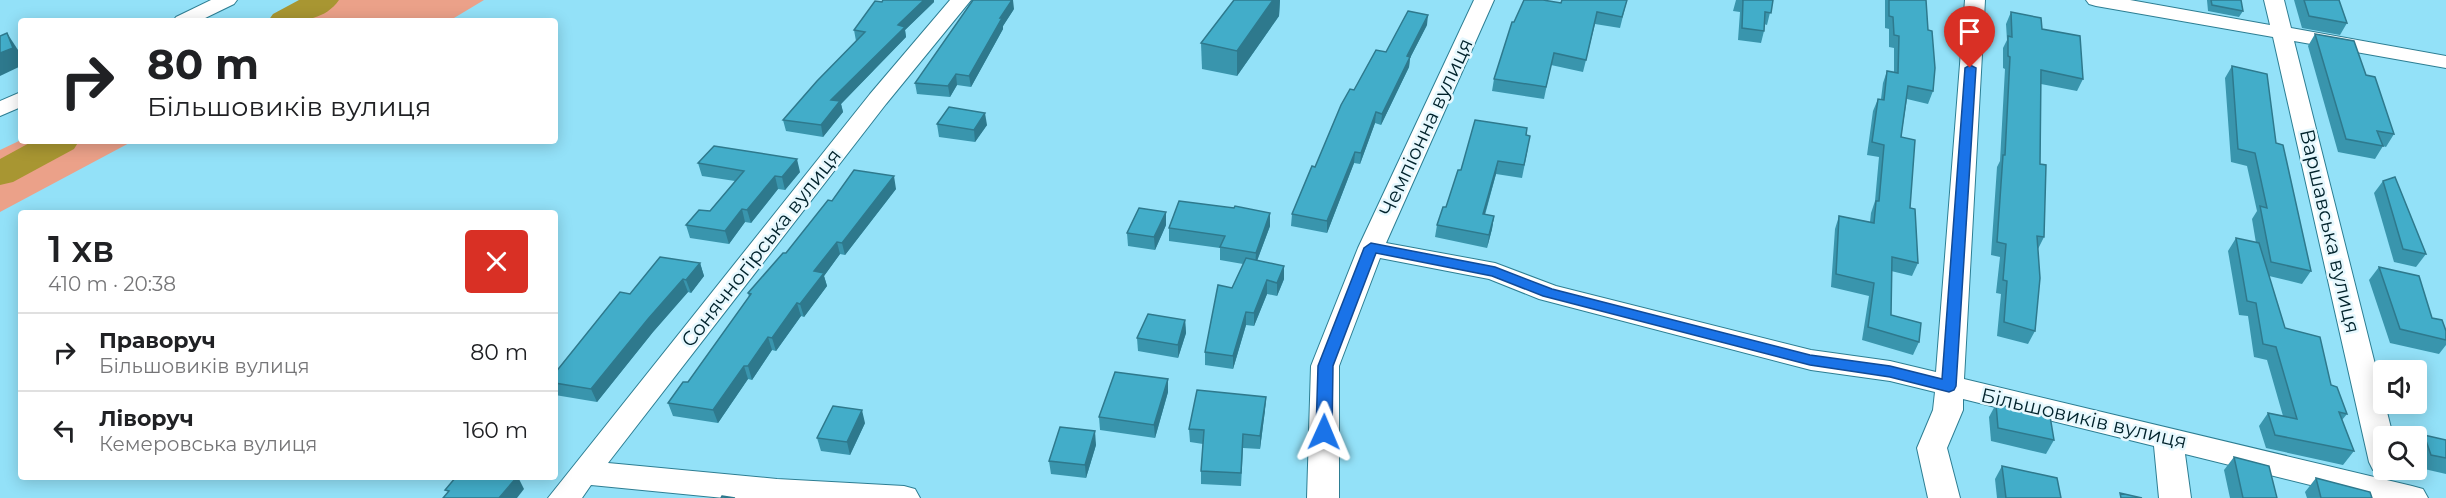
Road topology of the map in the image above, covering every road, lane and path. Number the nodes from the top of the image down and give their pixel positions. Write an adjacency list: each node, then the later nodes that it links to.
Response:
1 (227, 0): 7 (street)
2 (961, 0): 16 (street, Сонячногірська вулиця)
3 (1484, 0): 12 (street, Чемпіонна вулиця)
4 (1975, 0): 13 (street)
5 (2096, 0): 8 (street)
6 (2274, 0): 8 (street, Варшавська вулиця)
7 (189, 18)
8 (2284, 33): 9 (street); 14 (street, Варшавська вулиця)
9 (2446, 62)
10 (18, 100): 11 (street)
11 (0, 109)
12 (1371, 248): 13 (street, Більшовиків вулиця); 20 (street, Чемпіонна вулиця)
13 (1949, 386): 15 (street, Більшовиків вулиця); 21 (street)
14 (2376, 426)
15 (2168, 438): 17 (street, Більшовиків вулиця); 22 (street)
16 (584, 473): 18 (street, Сонячногірська вулиця); 19 (street)
17 (2395, 490)
18 (564, 498)
19 (904, 498)
20 (1323, 498)
21 (1944, 498)
22 (2175, 498)

